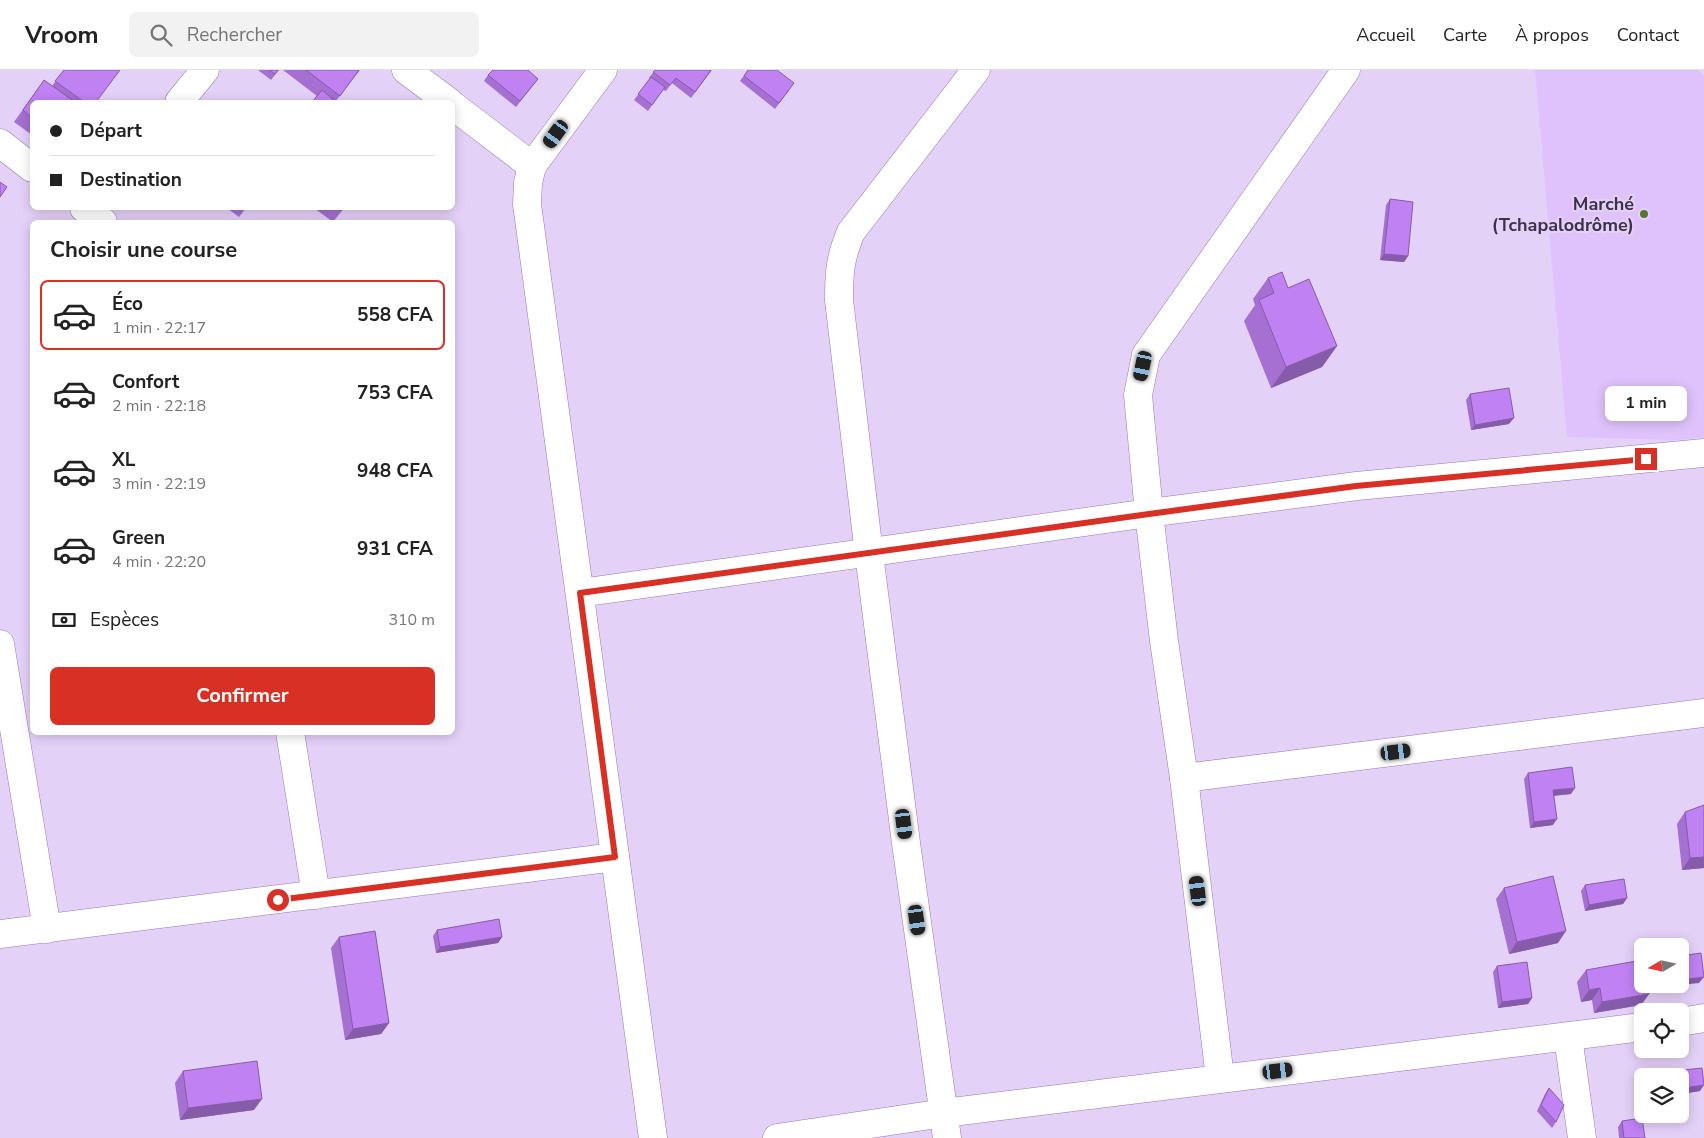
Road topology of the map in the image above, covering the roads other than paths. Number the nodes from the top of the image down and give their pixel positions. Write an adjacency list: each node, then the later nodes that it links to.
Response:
1 (205, 70): 6 (street)
2 (406, 70): 7 (street)
3 (603, 70): 11 (street)
4 (976, 70): 14 (street)
5 (1346, 70): 13 (street)
6 (181, 100)
7 (446, 100)
8 (455, 108): 11 (street)
9 (0, 143): 10 (street)
10 (30, 166)
11 (532, 166): 15 (street)
12 (1704, 453): 13 (street)
13 (1149, 514): 14 (street); 19 (street)
14 (869, 554): 15 (street); 29 (street)
15 (580, 593): 20 (street)
16 (0, 644): 22 (street)
17 (1704, 713): 19 (street)
18 (290, 735): 21 (street)
19 (1184, 778): 28 (street)
20 (615, 857): 21 (street); 30 (street)
21 (316, 895): 22 (street)
22 (47, 929): 23 (street)
23 (0, 934)
24 (1704, 1018): 25 (street)
25 (1689, 1020)
26 (1634, 1028): 27 (street)
27 (1568, 1037): 28 (street); 32 (street)
28 (1220, 1078): 29 (street)
29 (946, 1125): 31 (street)
30 (653, 1138)
31 (777, 1138)
32 (1582, 1138)

